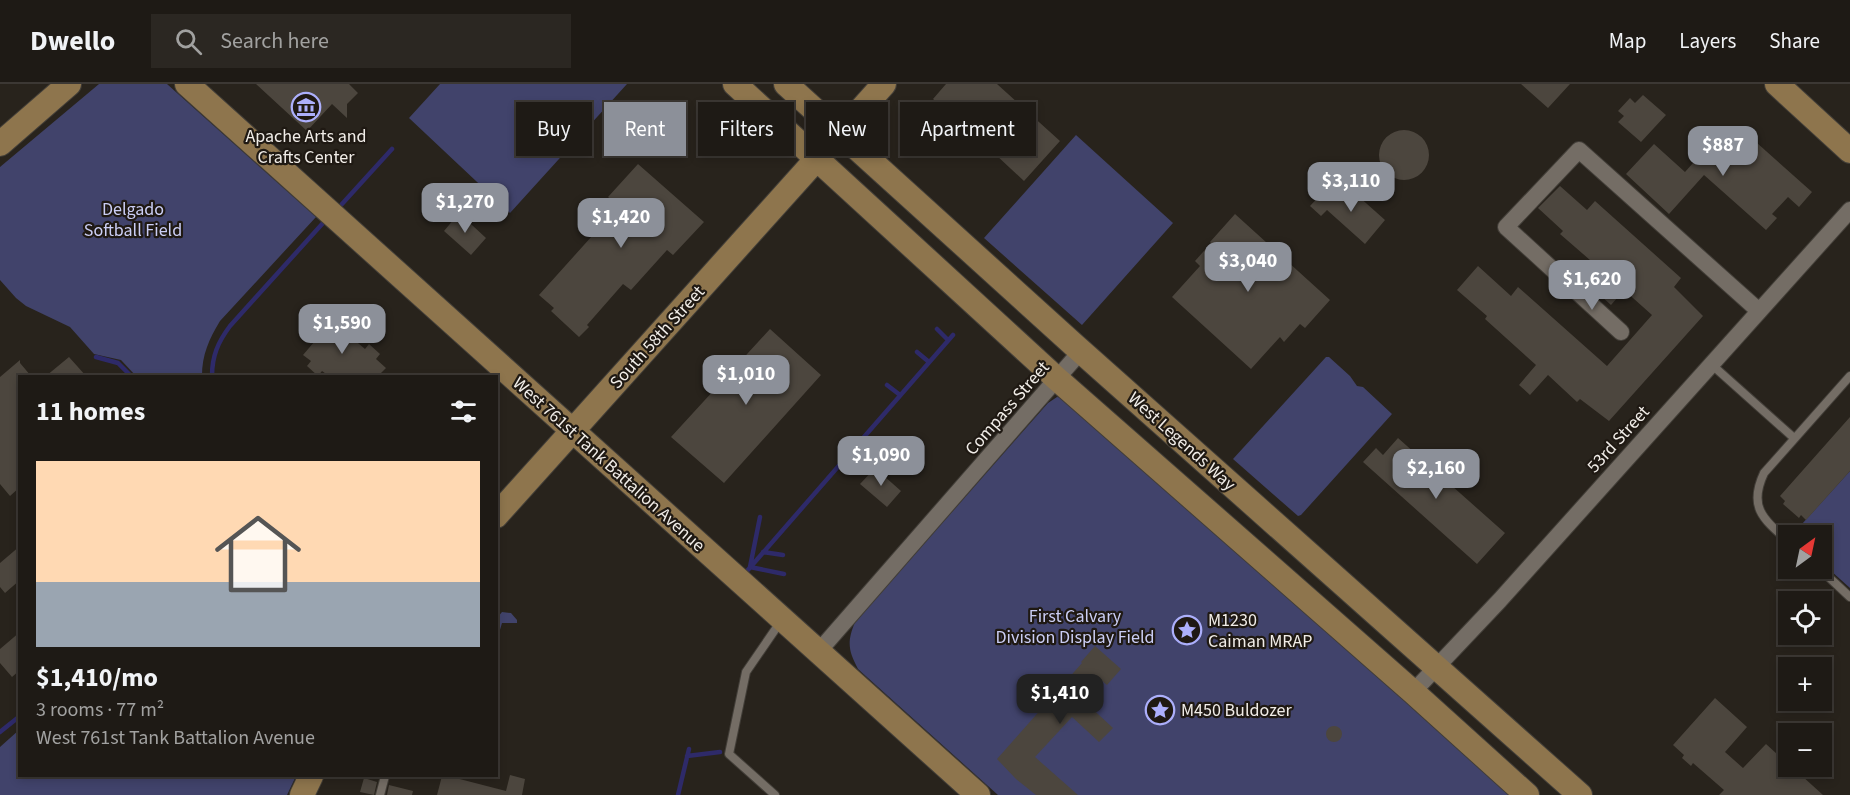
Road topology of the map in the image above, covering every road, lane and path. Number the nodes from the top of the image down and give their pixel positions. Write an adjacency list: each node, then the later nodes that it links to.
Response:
1 (69, 84): 9 (street)
2 (187, 84): 20 (street, West 761st Tank Battalion Avenue)
3 (735, 84): 12 (street, West Legends Way)
4 (786, 84): 7 (street, West Legends Way)
5 (884, 84): 8 (street, South 58th Street)
6 (1778, 85): 10 (street)
7 (806, 102)
8 (868, 102)
9 (0, 144)
10 (1850, 151)
11 (865, 156): 16 (street, West Legends Way)
12 (817, 158): 19 (street, West Legends Way); 20 (street, South 58th Street)
13 (1850, 210): 14 (street, 53rd Street)
14 (1759, 310): 15 (street); 17 (street, 53rd Street)
15 (1621, 332)
16 (1081, 351): 19 (street, Compass Street); 28 (street, West Legends Way)
17 (1711, 364): 21 (lane); 28 (street, 53rd Street)
18 (1850, 376): 21 (lane)
19 (1057, 379): 27 (street, Compass Street); 29 (street, West Legends Way)
20 (572, 431): 22 (street, South 58th Street); 26 (street, West 761st Tank Battalion Avenue)
21 (1794, 438): 23 (lane)
22 (498, 514)
23 (1778, 532)
24 (1831, 579): 25 (lane)
25 (1850, 597)
26 (782, 620): 27 (street, West 761st Tank Battalion Avenue); 34 (lane)
27 (819, 651): 35 (street, West 761st Tank Battalion Avenue)
28 (1437, 669): 29 (street, 53rd Street); 37 (street, West Legends Way)
29 (1413, 692): 36 (street, West Legends Way)
30 (311, 777): 32 (street)
31 (385, 777): 33 (lane)
32 (302, 795)
33 (380, 795)
34 (775, 795)
35 (978, 795)
36 (1527, 795)
37 (1580, 795)

